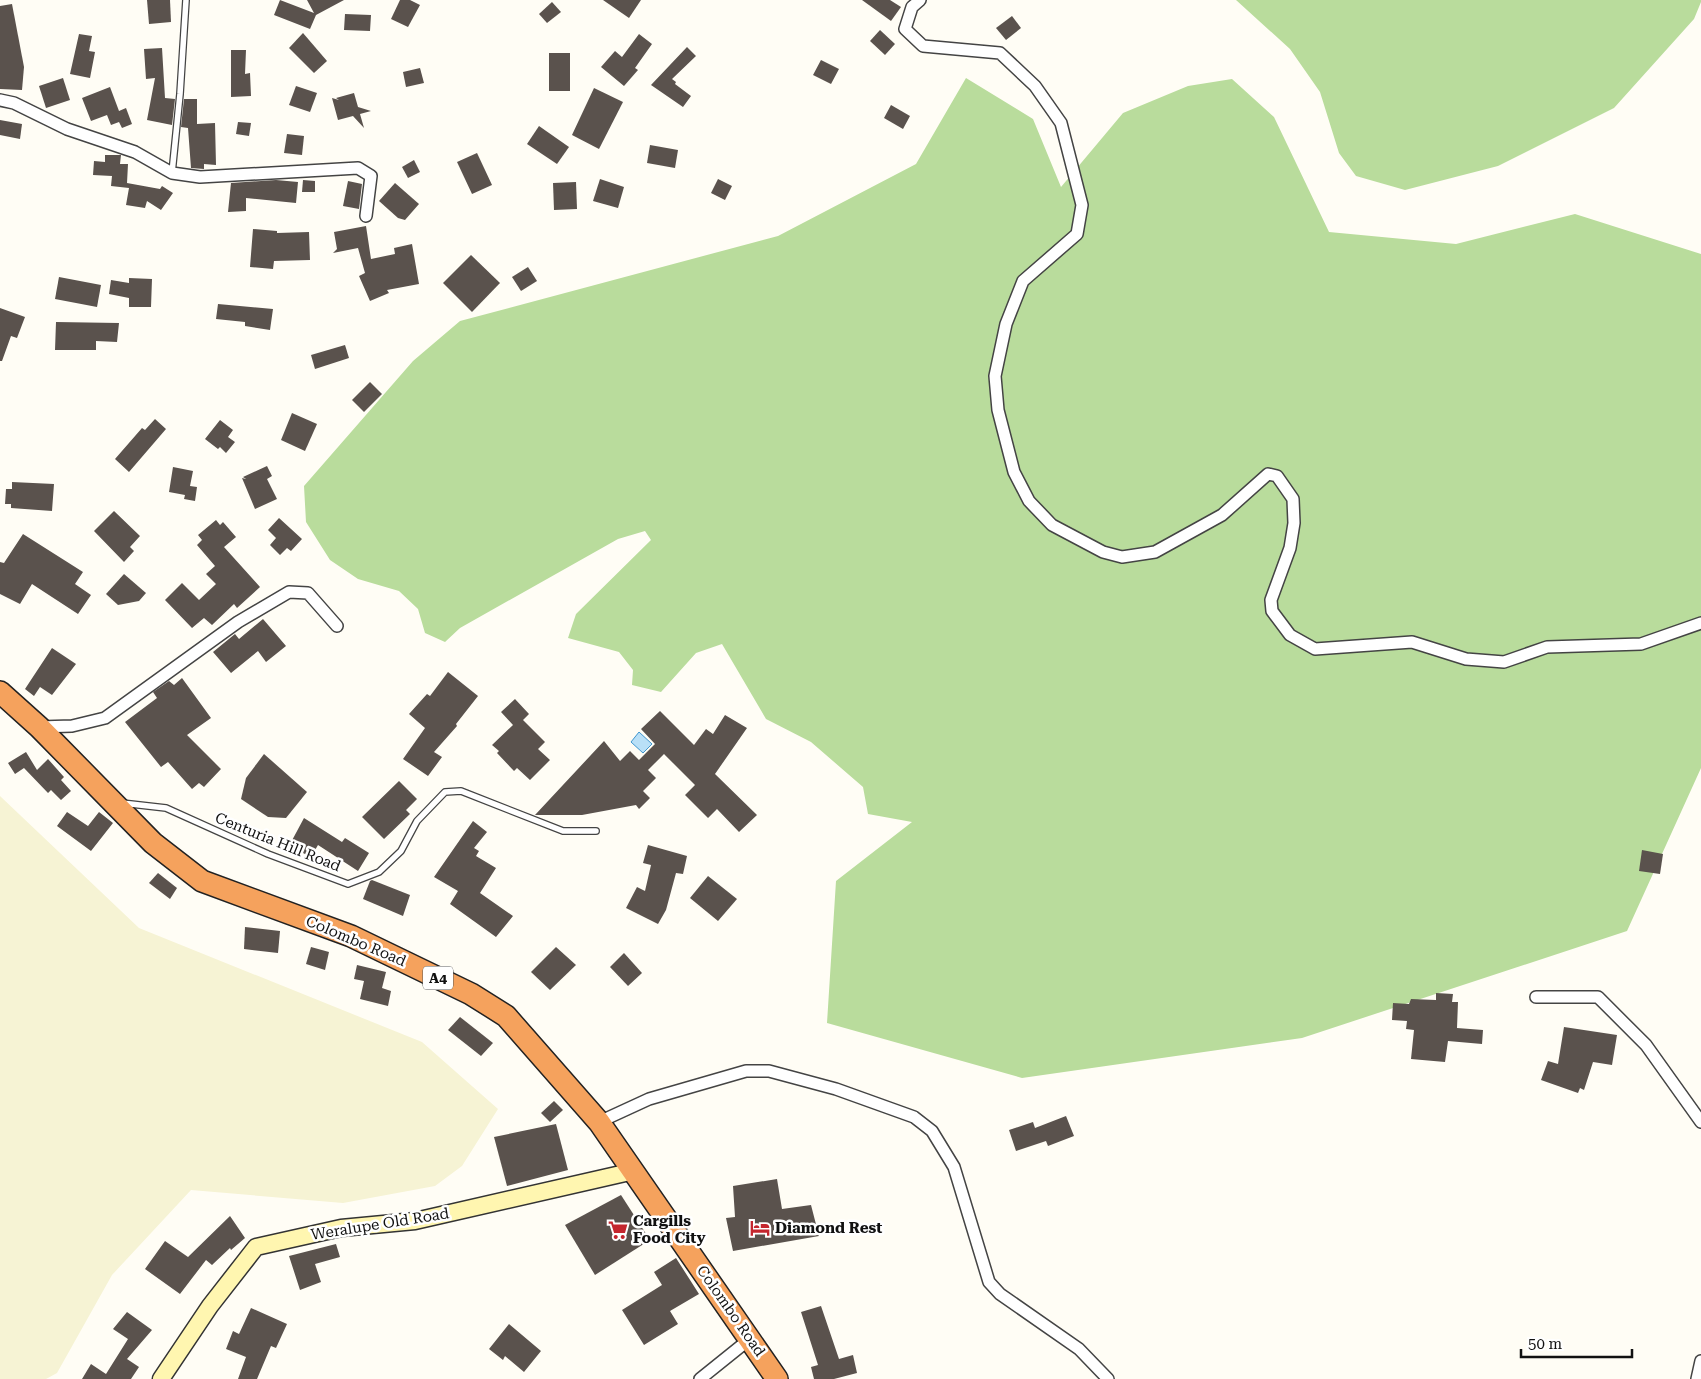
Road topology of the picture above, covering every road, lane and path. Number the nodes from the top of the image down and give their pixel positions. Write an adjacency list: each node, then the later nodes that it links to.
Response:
1 (186, 0): 4 (lane)
2 (920, 0): 6 (street)
3 (0, 100): 4 (street)
4 (172, 174): 5 (street)
5 (366, 216)
6 (1701, 623)
7 (337, 626): 9 (street)
8 (0, 692): 9 (highway, Colombo Road / A4)
9 (39, 727): 10 (highway, Colombo Road / A4)
10 (114, 803): 11 (lane, Centuria Hill Road); 13 (highway, Colombo Road / A4)
11 (596, 831)
12 (1536, 997): 14 (street)
13 (599, 1122): 15 (highway, Colombo Road / A4); 21 (street)
14 (1701, 1122)
15 (634, 1171): 16 (highway, Colombo Road / A4); 18 (street, Weralupe Old Road)
16 (751, 1338): 19 (street); 20 (highway, Colombo Road / A4)
17 (1701, 1361): 22 (street)
18 (161, 1379)
19 (700, 1379)
20 (777, 1379)
21 (1108, 1379)
22 (1697, 1379)

